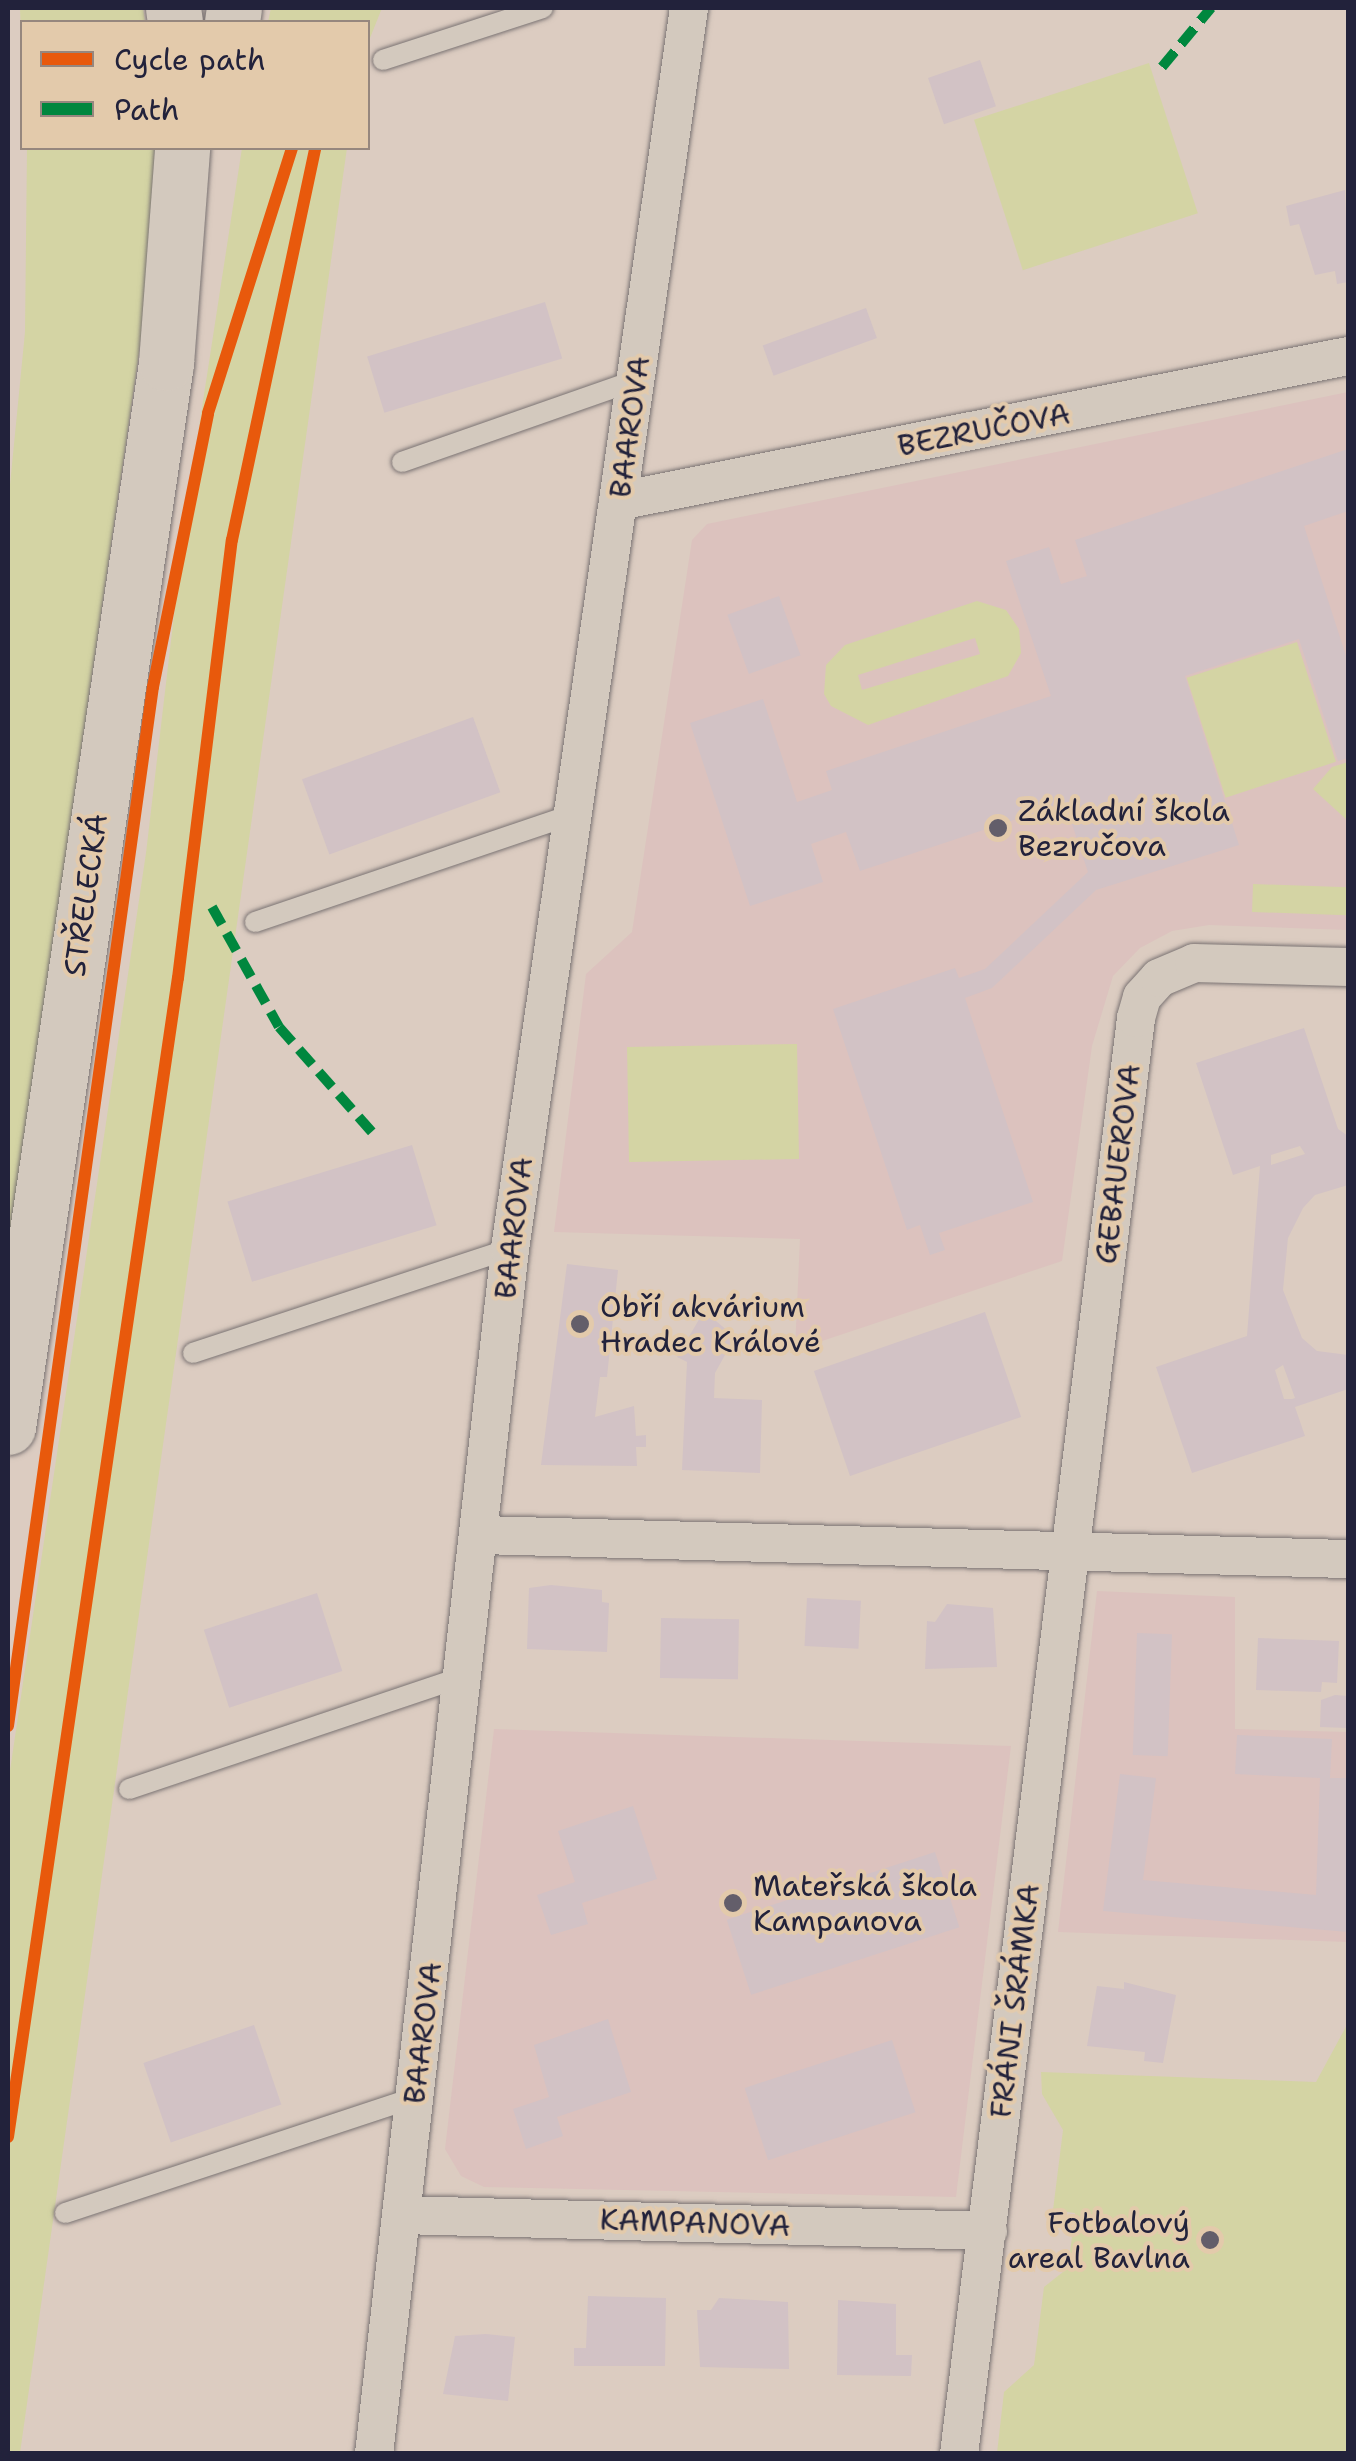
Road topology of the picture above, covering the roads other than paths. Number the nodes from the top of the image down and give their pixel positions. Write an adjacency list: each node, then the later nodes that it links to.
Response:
1 (543, 8): 3 (lane)
2 (689, 8): 8 (street, BAAROVA)
3 (382, 60)
4 (182, 150): 7 (main road, STŘELECKÁ)
5 (212, 150): 7 (main road, STŘELECKÁ)
6 (1348, 356): 10 (street, BEZRUČOVA)
7 (166, 362): 16 (main road, STŘELECKÁ)
8 (636, 380): 9 (lane); 10 (street, BAAROVA)
9 (402, 462)
10 (619, 501): 11 (street, BAAROVA)
11 (568, 816): 12 (lane); 14 (street, BAAROVA)
12 (255, 922)
13 (1348, 968): 18 (street, GEBAUEROVA)
14 (510, 1249): 15 (lane); 17 (street, BAAROVA)
15 (193, 1353)
16 (8, 1428)
17 (481, 1535): 18 (street); 20 (street, BAAROVA)
18 (1068, 1548): 19 (street); 25 (street, FRÁNI ŠRÁMKA)
19 (1348, 1559)
20 (464, 1676): 21 (lane); 22 (street, BAAROVA)
21 (129, 1789)
22 (416, 2097): 23 (lane); 24 (street, BAAROVA)
23 (65, 2213)
24 (402, 2215): 25 (street, KAMPANOVA); 26 (street, BAAROVA)
25 (988, 2231): 27 (street, FRÁNI ŠRÁMKA)
26 (374, 2454)
27 (960, 2454)

